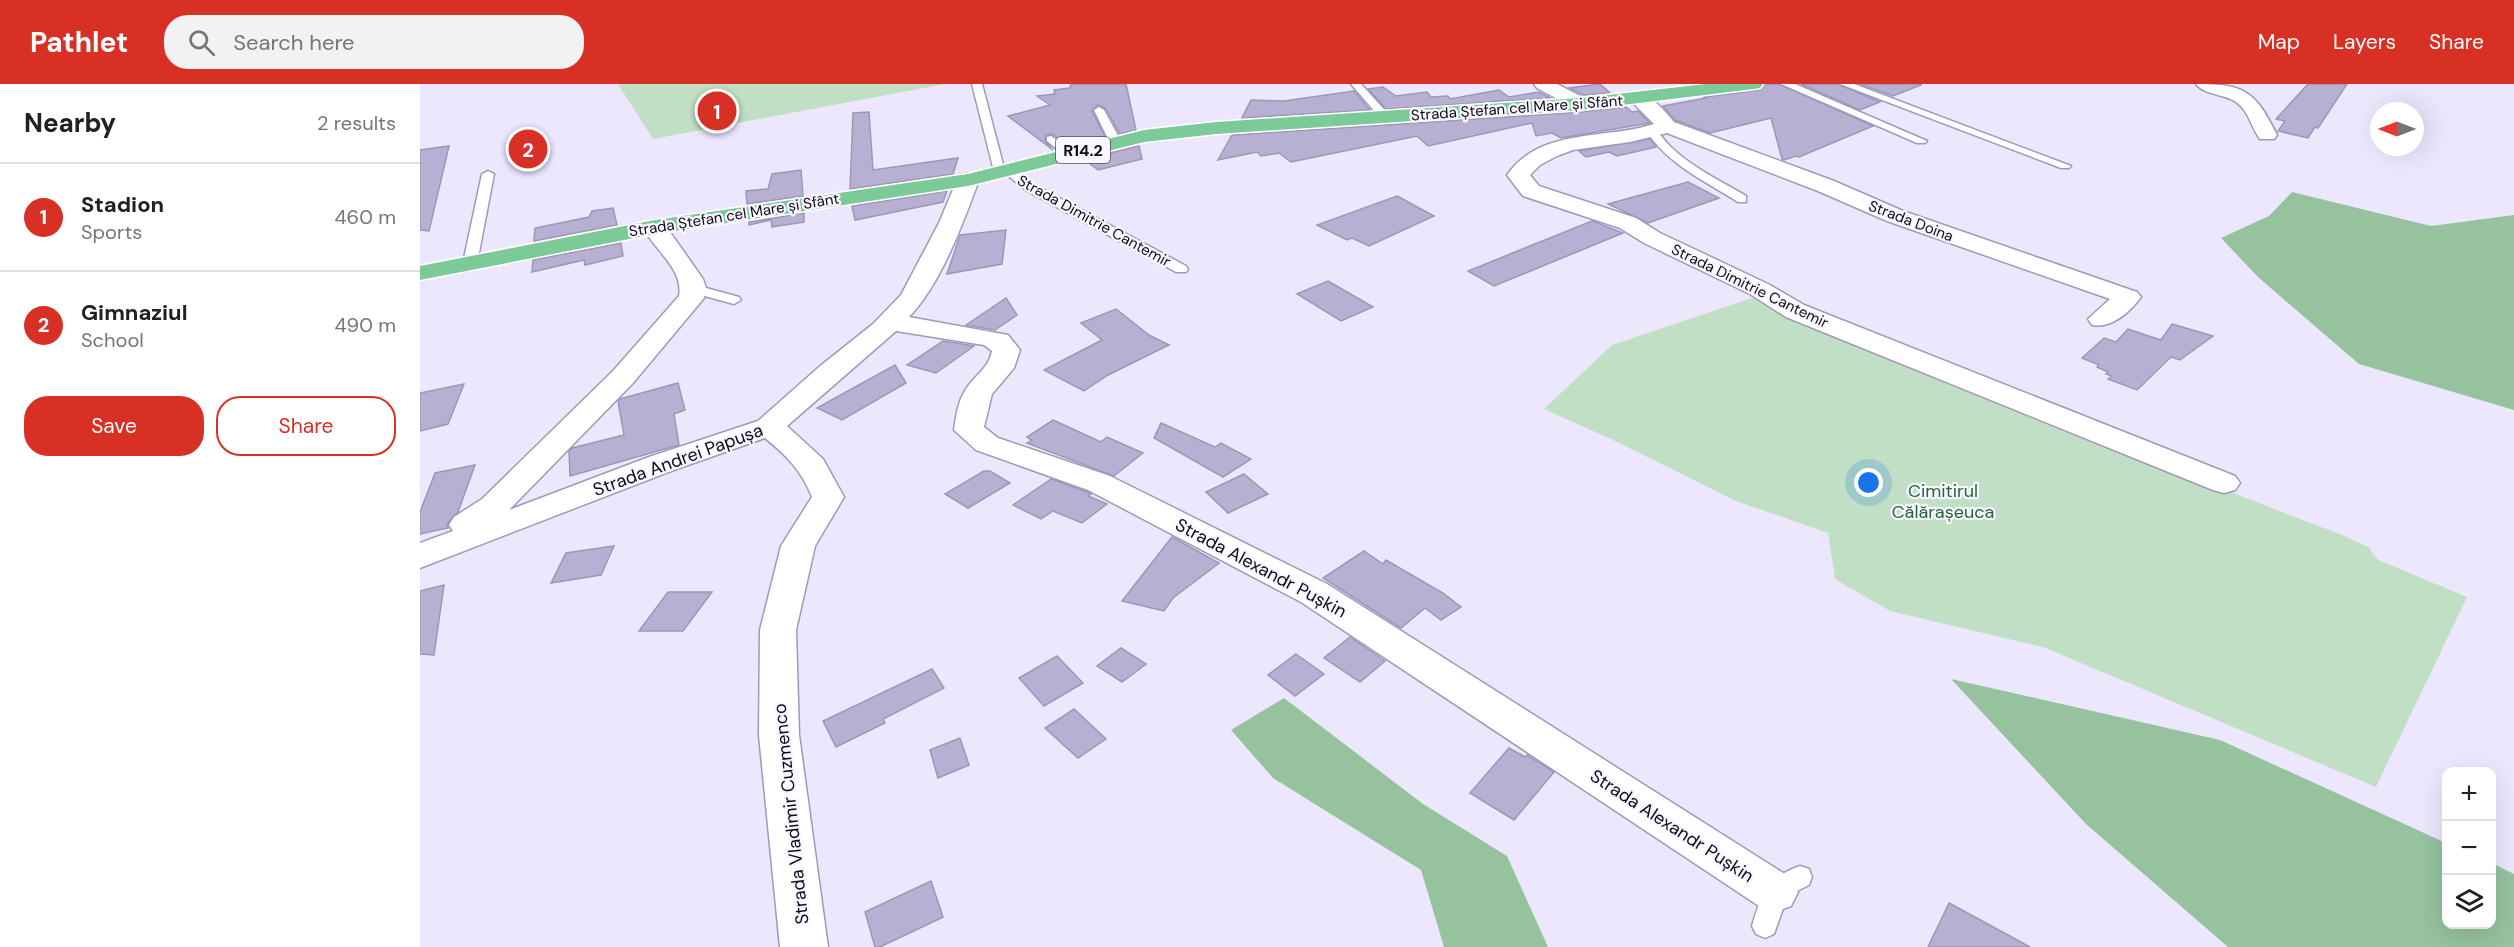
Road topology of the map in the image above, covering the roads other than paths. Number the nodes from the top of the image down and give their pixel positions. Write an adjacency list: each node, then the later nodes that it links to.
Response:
1 (977, 84): 19 (lane)
2 (1356, 84): 11 (lane, Strada Ștefan cel Mare și Sfânt)
3 (1754, 84): 8 (main road, Strada Ștefan cel Mare și Sfânt / R14.2)
4 (1786, 84): 15 (lane)
5 (1845, 84): 18 (lane)
6 (2205, 84): 13 (street)
7 (1552, 86): 9 (street)
8 (1638, 99): 9 (main road, Strada Ștefan cel Mare și Sfânt / R14.2); 12 (street)
9 (1581, 104): 11 (main road, Strada Ștefan cel Mare și Sfânt / R14.2)
10 (1099, 110): 16 (lane)
11 (1386, 118): 16 (main road, Strada Ștefan cel Mare și Sfânt / R14.2)
12 (1659, 129): 22 (lane); 29 (street, Strada Doina); 32 (street, Strada Dimitrie Cantemir)
13 (2267, 135)
14 (1052, 139): 17 (lane)
15 (1920, 141)
16 (1116, 142): 17 (main road, Strada Ștefan cel Mare și Sfânt / R14.2)
17 (1070, 154): 19 (main road, Strada Ștefan cel Mare și Sfânt / R14.2)
18 (2065, 166)
19 (1003, 172): 21 (main road, Strada Ștefan cel Mare și Sfânt / R14.2); 25 (lane, Strada Dimitrie Cantemir)
20 (488, 174): 24 (lane)
21 (968, 180): 23 (main road, Strada Ștefan cel Mare și Sfânt / R14.2); 30 (street, Strada Andrei Papușa)
22 (1743, 199)
23 (655, 227): 24 (main road, Strada Ștefan cel Mare și Sfânt / R14.2); 27 (street)
24 (470, 263): 26 (main road, Strada Ștefan cel Mare și Sfânt / R14.2)
25 (1181, 269)
26 (420, 273)
27 (695, 290): 28 (lane); 33 (street)
28 (734, 300)
29 (2102, 319)
30 (891, 322): 31 (street, Strada Andrei Papușa); 35 (street, Strada Alexandr Pușkin)
31 (769, 427): 34 (street, Strada Andrei Papușa); 37 (street, Strada Vladimir Cuzmenco)
32 (2224, 483)
33 (420, 551)
34 (420, 556)
35 (1788, 885): 36 (lane)
36 (1765, 926)
37 (804, 947)

